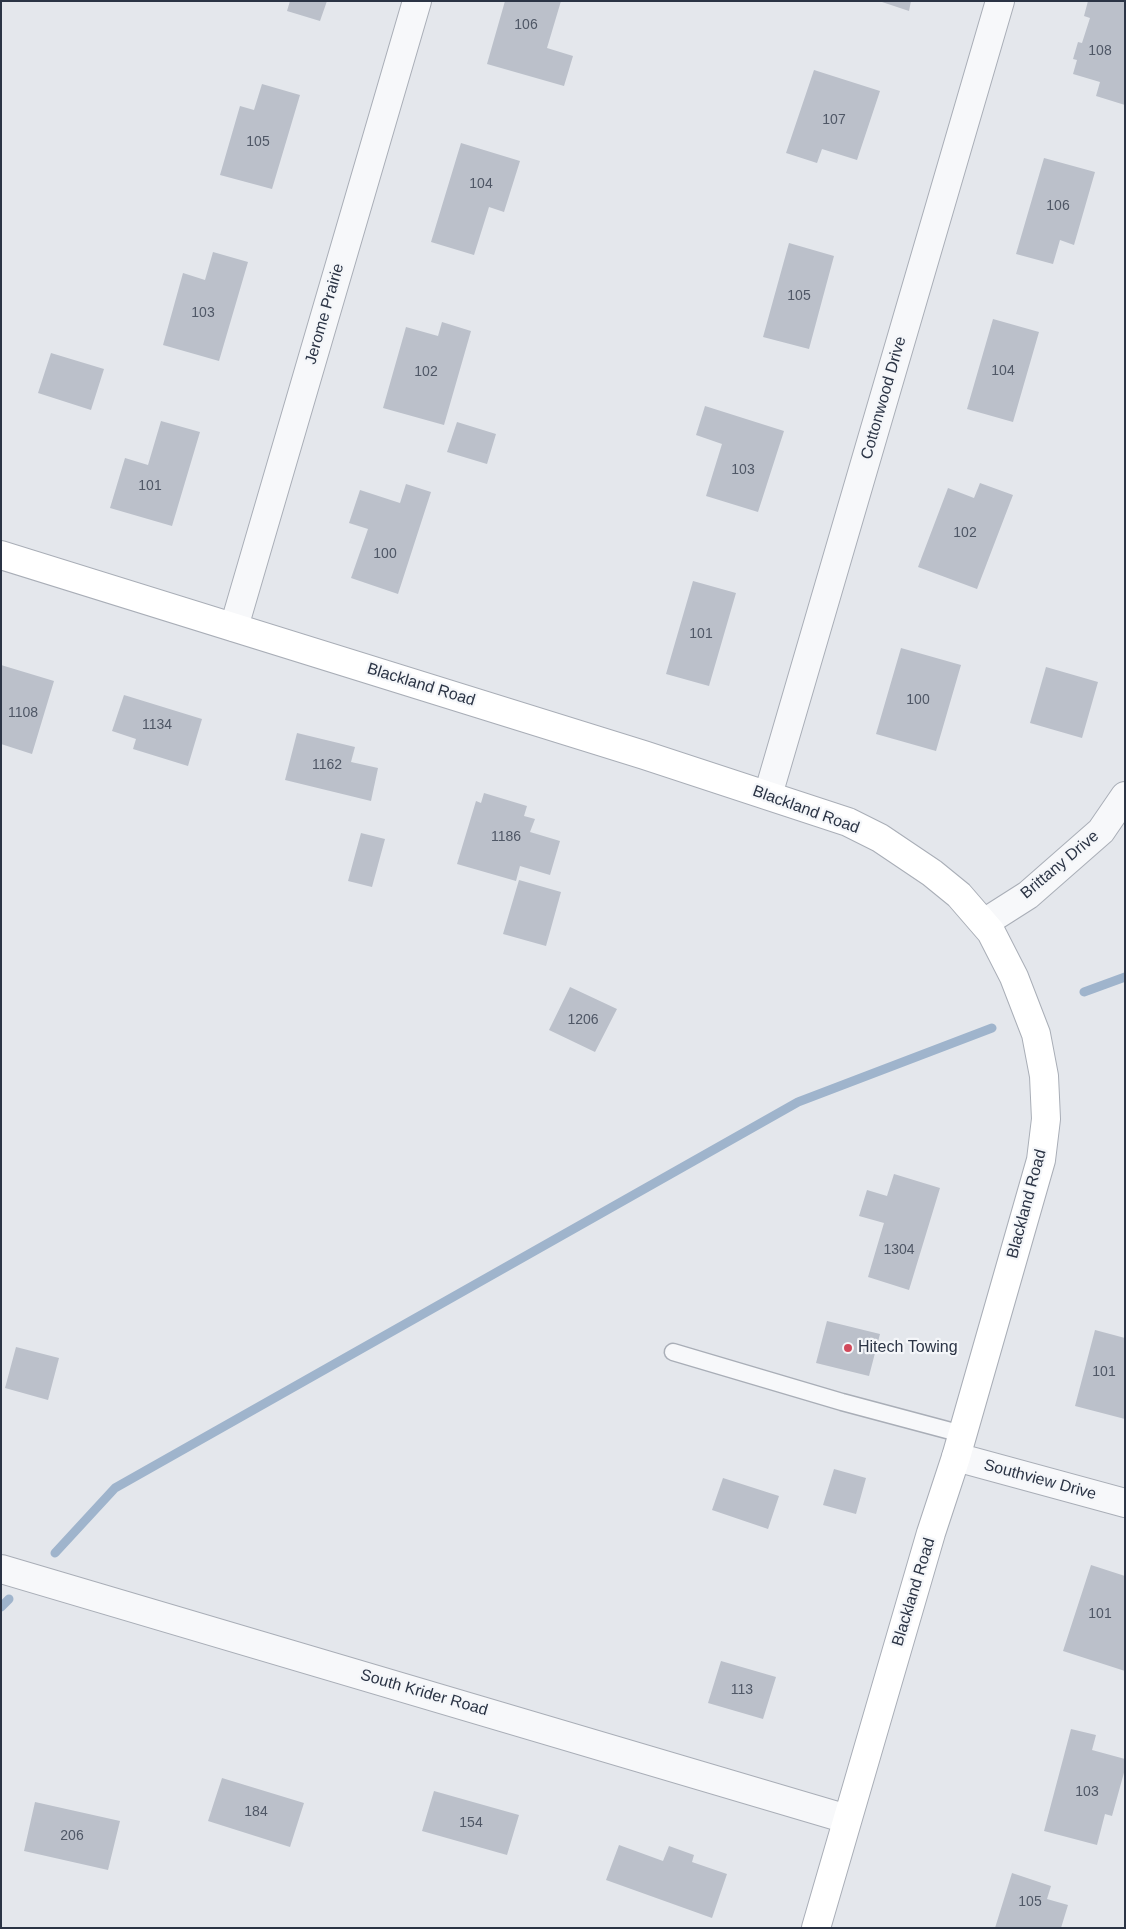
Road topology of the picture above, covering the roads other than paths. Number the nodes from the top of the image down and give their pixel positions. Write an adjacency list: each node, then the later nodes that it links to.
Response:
1 (417, 1): 4 (street, Jerome Prairie)
2 (1000, 1): 5 (street, Cottonwood Drive)
3 (1, 555): 4 (street, Blackland Road)
4 (234, 626): 5 (street, Blackland Road)
5 (768, 795): 7 (street, Blackland Road)
6 (1125, 796): 7 (street, Brittany Drive)
7 (984, 924): 9 (street, Blackland Road)
8 (673, 1352): 9 (lane)
9 (959, 1446): 10 (street, Southview Drive); 12 (street, Blackland Road)
10 (1125, 1503)
11 (1, 1569): 12 (street, South Krider Road)
12 (847, 1819): 13 (street, Blackland Road)
13 (816, 1928)

